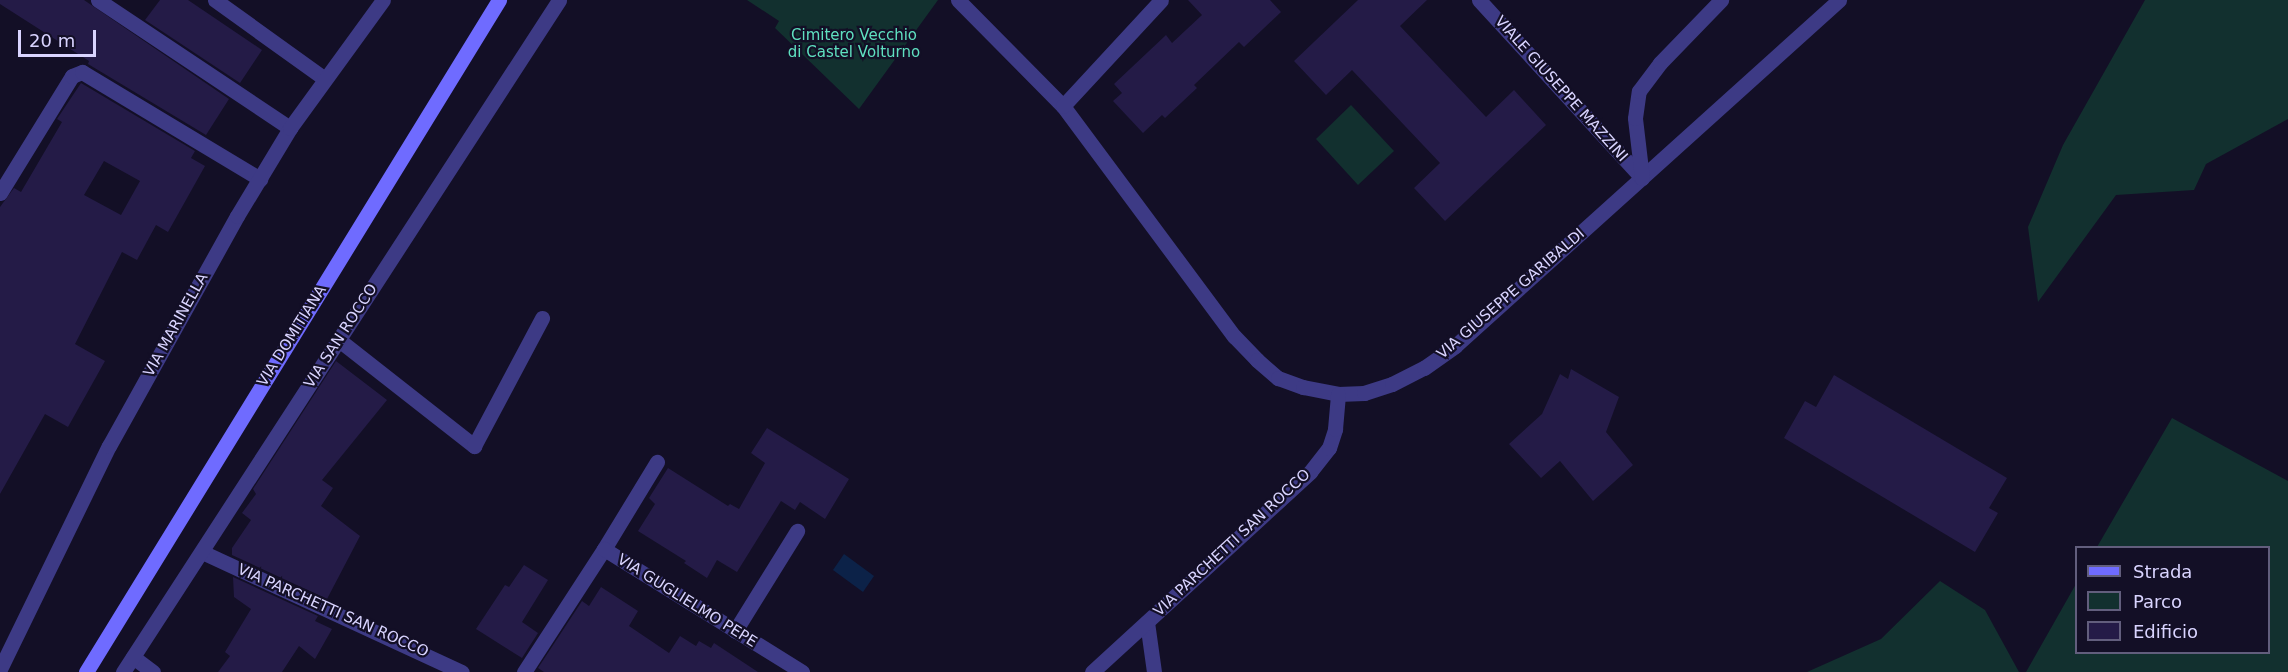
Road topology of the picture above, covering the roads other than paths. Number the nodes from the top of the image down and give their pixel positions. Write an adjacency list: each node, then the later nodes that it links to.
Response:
1 (98, 0): 13 (street)
2 (215, 0): 11 (street)
3 (383, 0): 11 (street, VIA MARINELLA)
4 (499, 0): 29 (street, VIA DOMITIANA)
5 (559, 0): 18 (street, VIA SAN ROCCO)
6 (958, 0): 12 (street, VIA GIUSEPPE GARIBALDI)
7 (1161, 0): 12 (street)
8 (1479, 0): 14 (street, VIALE GIUSEPPE MAZZINI)
9 (1721, 0): 14 (street)
10 (1839, 0): 14 (street, VIA GIUSEPPE GARIBALDI)
11 (325, 79): 13 (street, VIA MARINELLA)
12 (1063, 106): 19 (street, VIA GIUSEPPE GARIBALDI)
13 (290, 128): 15 (street, VIA MARINELLA)
14 (1642, 178): 19 (street, VIA GIUSEPPE GARIBALDI)
15 (260, 179): 16 (street); 27 (street, VIA MARINELLA)
16 (0, 193)
17 (542, 318): 18 (street)
18 (339, 340): 23 (street, VIA SAN ROCCO)
19 (1338, 394): 24 (street, VIA PARCHETTI SAN ROCCO)
20 (657, 462): 22 (street)
21 (797, 531): 25 (street)
22 (604, 549): 25 (street, VIA GUGLIELMO PEPE); 33 (street, VIA GUGLIELMO PEPE)
23 (202, 552): 26 (street, VIA SAN ROCCO); 32 (street, VIA PARCHETTI SAN ROCCO)
24 (1147, 622): 28 (street); 35 (street, VIA PARCHETTI SAN ROCCO)
25 (735, 631): 34 (street, VIA GUGLIELMO PEPE)
26 (133, 657): 30 (street, VIA SAN ROCCO); 31 (street)
27 (0, 669)
28 (1156, 670)
29 (86, 672)
30 (123, 672)
31 (153, 672)
32 (462, 672)
33 (524, 672)
34 (802, 672)
35 (1092, 672)

